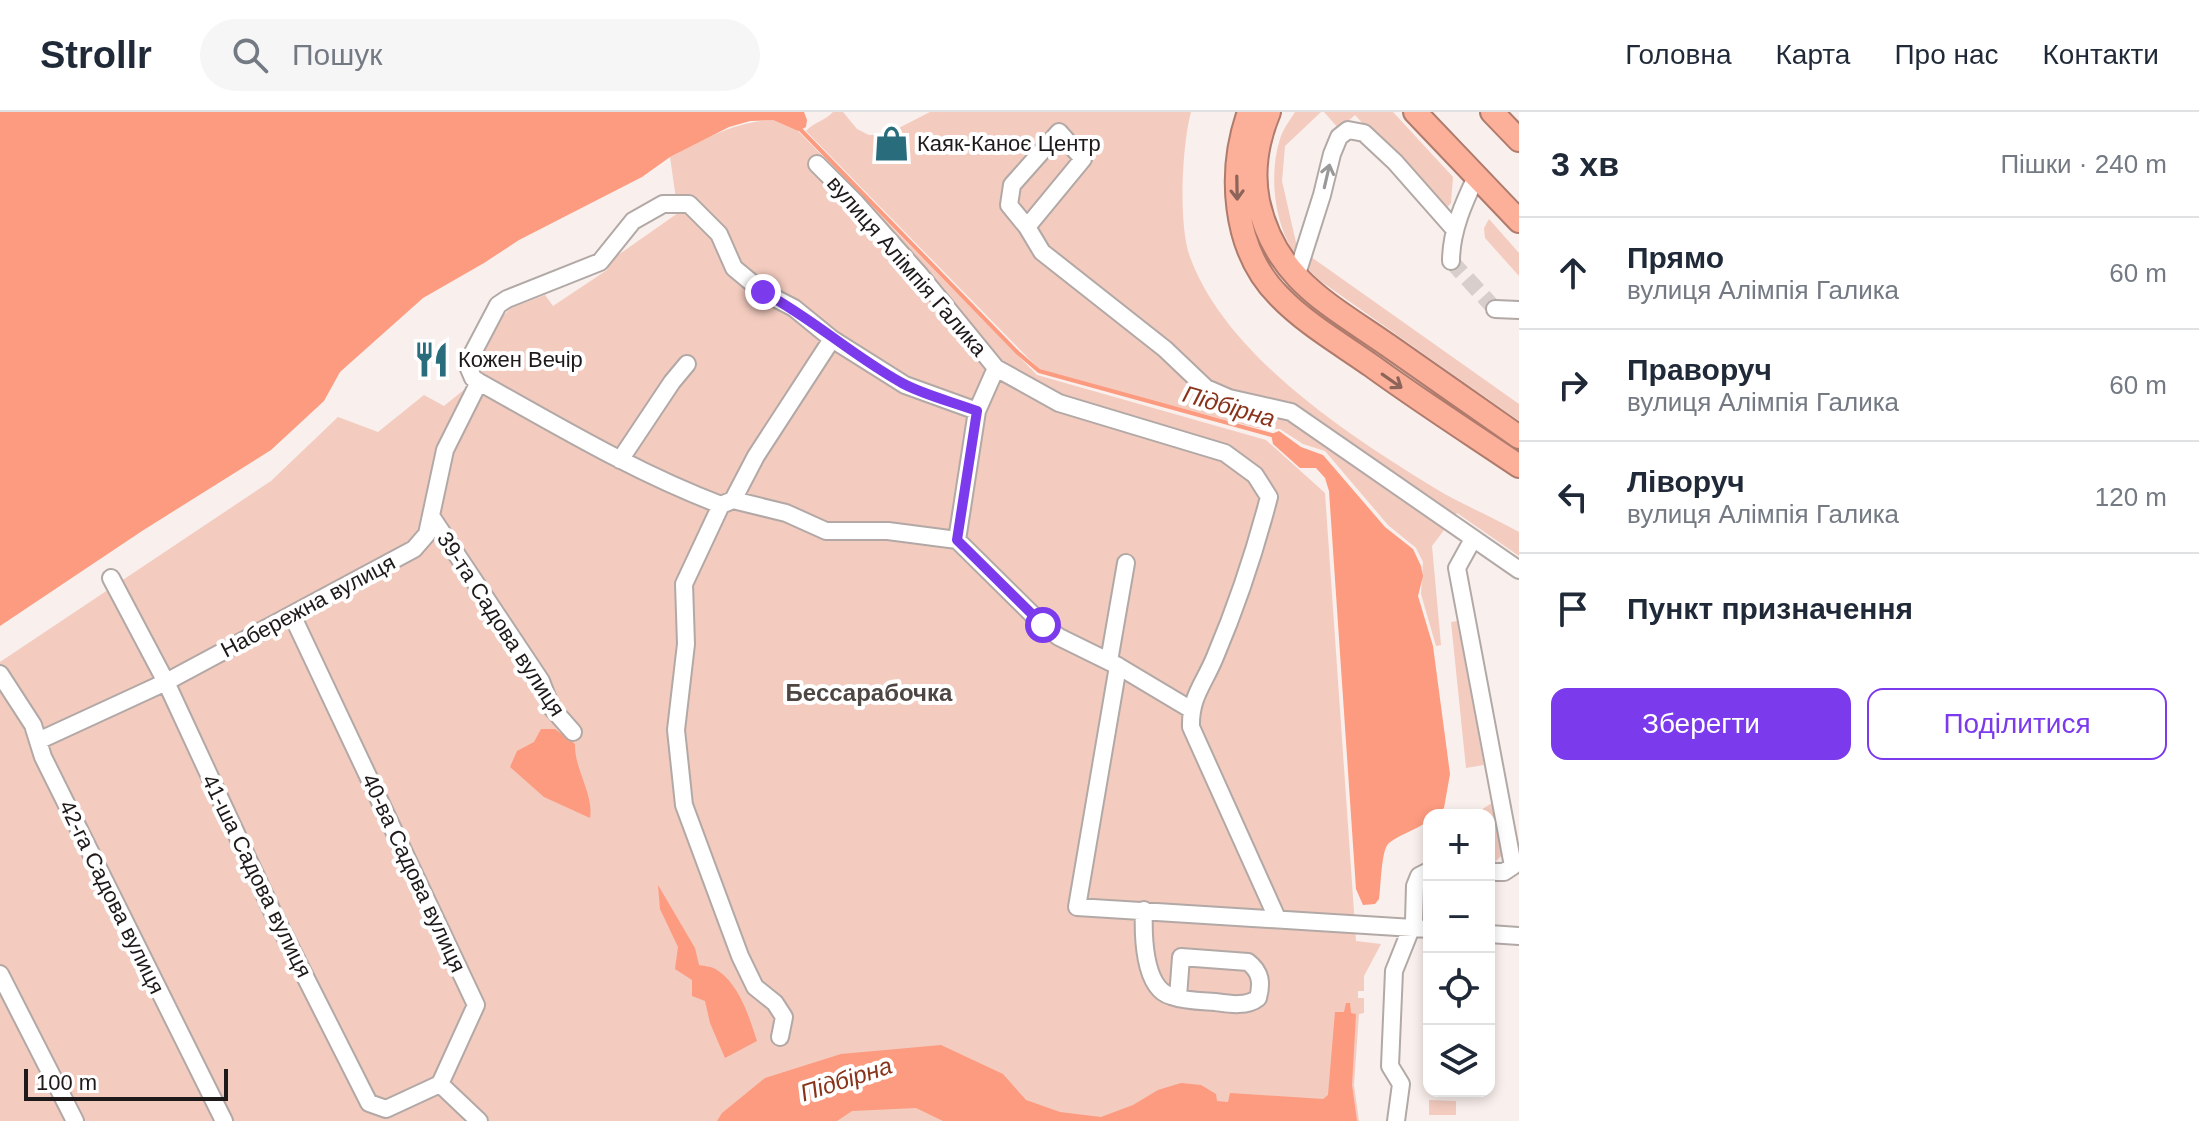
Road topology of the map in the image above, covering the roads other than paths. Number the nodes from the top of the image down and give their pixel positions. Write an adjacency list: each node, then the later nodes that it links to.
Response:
1 (1249, 112): 22 (highway, one-way to 22)
2 (1269, 112): 12 (highway)
3 (1415, 112): 7 (highway)
4 (1492, 112): 5 (highway)
5 (1519, 140)
6 (817, 164): 17 (street, вулиця Алімпія Галика)
7 (1477, 175): 8 (highway); 10 (street)
8 (1519, 221)
9 (1027, 227): 9 (street); 25 (street)
10 (1455, 230): 11 (street); 12 (street, one-way to 10)
11 (1451, 261)
12 (1296, 277): 20 (highway)
13 (1495, 309): 14 (street)
14 (1519, 310)
15 (832, 339): 18 (street); 19 (street); 23 (street)
16 (687, 364): 21 (street)
17 (996, 368): 19 (street, вулиця Алімпія Галика); 34 (street, вулиця Алімпія Галика)
18 (479, 382): 21 (street); 24 (street, Набережна вулиця)
19 (977, 411): 26 (street, вулиця Алімпія Галика)
20 (1519, 437)
21 (620, 460): 23 (street)
22 (1519, 466)
23 (727, 502): 26 (street); 46 (street)
24 (431, 516): 30 (street, Набережна вулиця); 35 (street, 39-та Садова вулиця)
25 (1473, 539): 28 (street); 37 (street)
26 (957, 540): 31 (street)
27 (1126, 563): 31 (street)
28 (1519, 570)
29 (111, 578): 33 (street, 41-ша Садова вулиця)
30 (292, 615): 33 (street, Набережна вулиця); 47 (street, 40-ва Садова вулиця)
31 (1114, 664): 34 (street); 39 (street)
32 (0, 674): 36 (street, 42-га Садова вулиця)
33 (166, 682): 36 (street, Набережна вулиця); 47 (street, 41-ша Садова вулиця)
34 (1190, 709): 40 (street)
35 (573, 732)
36 (38, 741): 50 (street, 42-га Садова вулиця)
37 (1495, 872)
38 (1423, 874): 41 (street)
39 (1144, 910): 40 (street); 45 (street)
40 (1277, 918): 41 (street)
41 (1421, 928): 51 (street)
42 (1495, 934): 43 (street)
43 (1519, 936)
44 (0, 974): 49 (street)
45 (1178, 997): 45 (street)
46 (780, 1037)
47 (440, 1084): 48 (street)
48 (484, 1120)
49 (75, 1121)
50 (224, 1121)
51 (1396, 1121)

